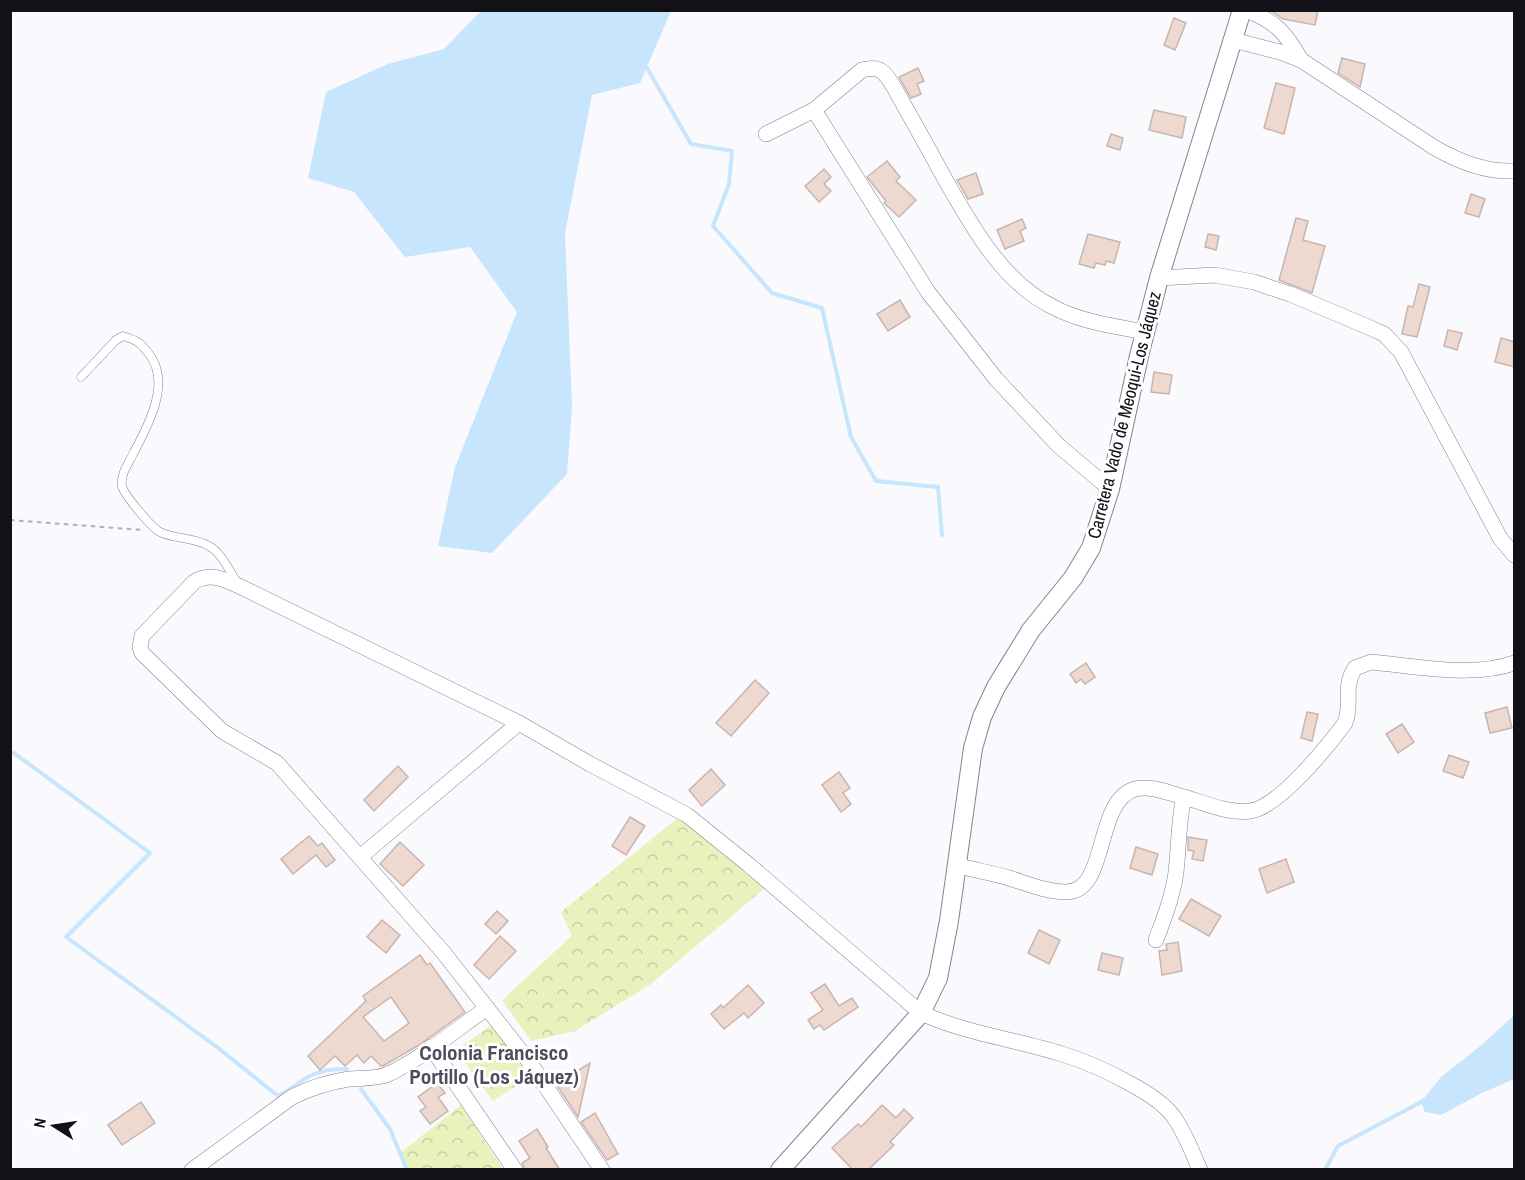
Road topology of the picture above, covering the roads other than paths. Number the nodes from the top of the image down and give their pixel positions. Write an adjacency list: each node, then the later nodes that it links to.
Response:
1 (1242, 10): 3 (street, Carretera Vado de Meoqui-Los Jáquez)
2 (1247, 10): 4 (street)
3 (1233, 40): 4 (street); 8 (street, Carretera Vado de Meoqui-Los Jáquez)
4 (1301, 60): 7 (street)
5 (814, 110): 6 (street); 9 (street); 11 (street)
6 (766, 134)
7 (1515, 171)
8 (1159, 278): 9 (street, Carretera Vado de Meoqui-Los Jáquez); 12 (street)
9 (1145, 332): 11 (street, Carretera Vado de Meoqui-Los Jáquez)
10 (81, 377): 13 (lane)
11 (1110, 489): 18 (street, Carretera Vado de Meoqui-Los Jáquez)
12 (1515, 555)
13 (239, 586): 15 (street); 17 (street)
14 (1515, 663): 16 (street)
15 (519, 723): 17 (street); 21 (street)
16 (1184, 797): 18 (street); 19 (street)
17 (360, 857): 20 (street)
18 (956, 866): 21 (street, Carretera Vado de Meoqui-Los Jáquez)
19 (1156, 940)
20 (487, 1008): 22 (street); 25 (street)
21 (921, 1013): 26 (street, Carretera Vado de Meoqui-Los Jáquez); 27 (street)
22 (431, 1047): 23 (street); 24 (street)
23 (192, 1170)
24 (515, 1170)
25 (602, 1170)
26 (780, 1170)
27 (1200, 1170)

